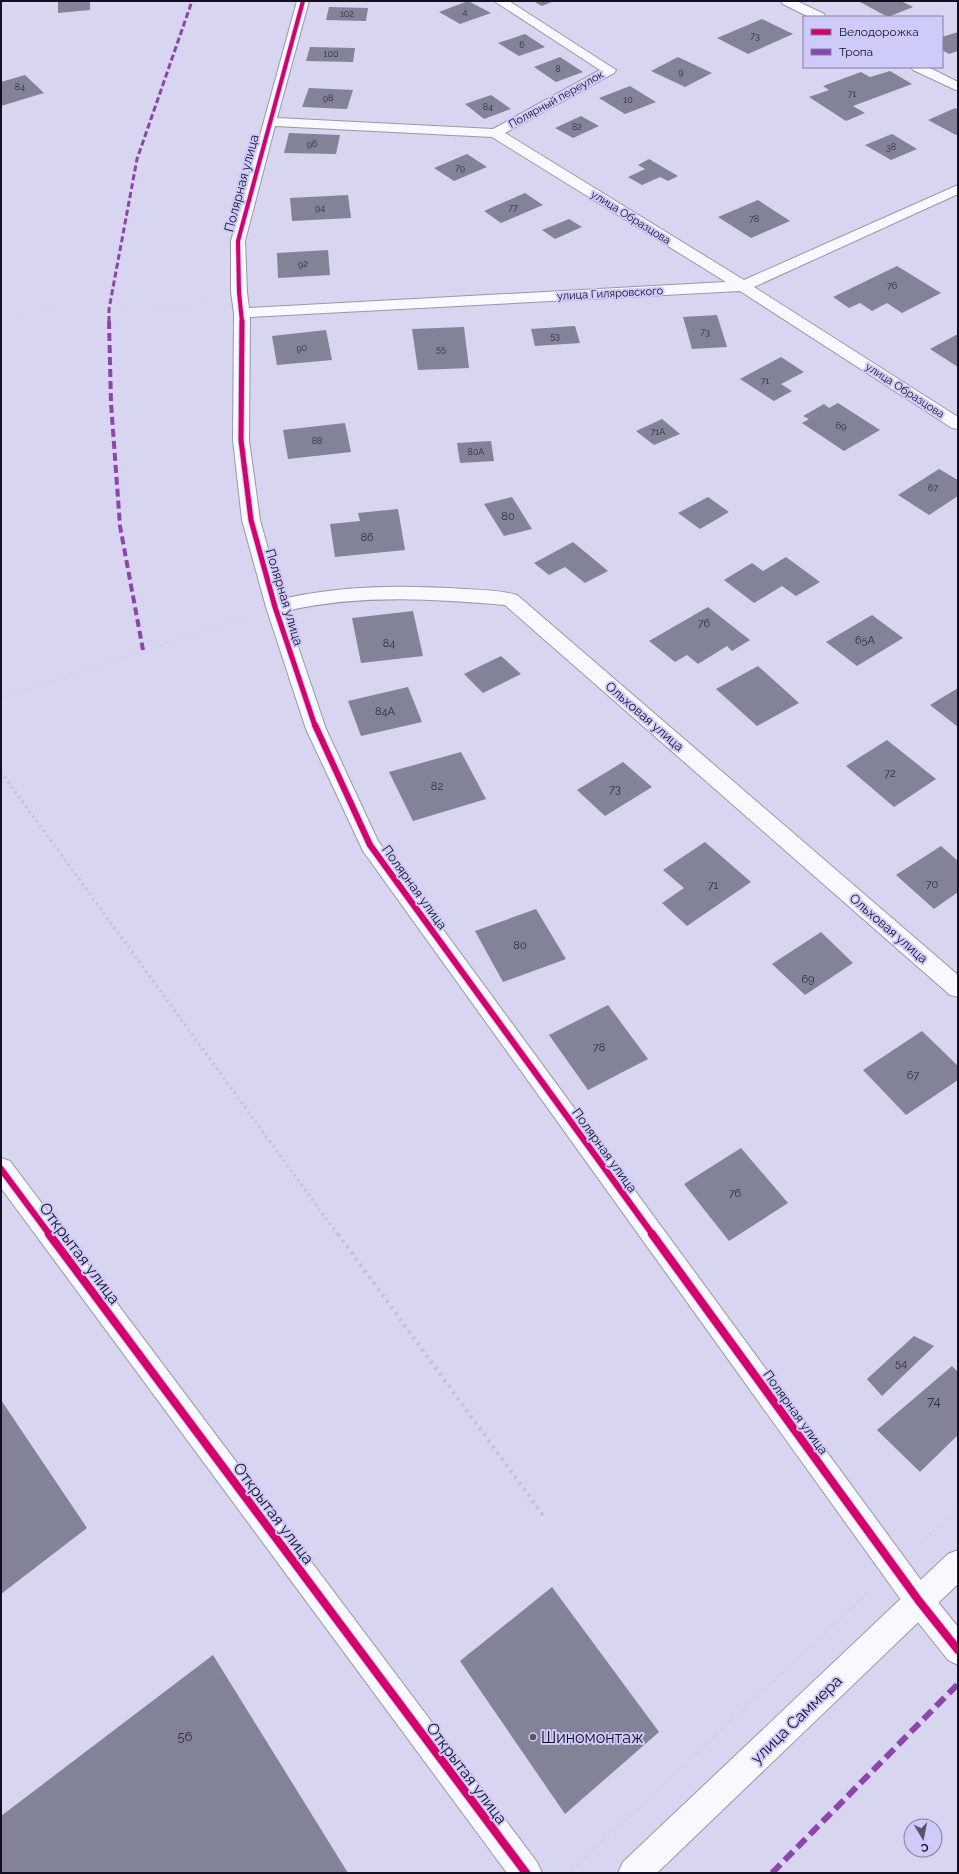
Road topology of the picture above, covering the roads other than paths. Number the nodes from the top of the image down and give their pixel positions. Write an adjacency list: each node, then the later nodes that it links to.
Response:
1 (303, 1): 7 (street, Полярная улица)
2 (500, 1): 8 (street, Полярный переулок)
3 (787, 1): 4 (street)
4 (817, 16)
5 (920, 68): 6 (street)
6 (958, 87)
7 (269, 122): 8 (street, улица Образцова); 11 (street, Полярная улица)
8 (495, 133): 10 (street, улица Образцова)
9 (958, 190): 10 (street, улица Гиляровского)
10 (743, 286): 11 (street, улица Гиляровского); 12 (street, улица Образцова)
11 (242, 313): 13 (street, Полярная улица)
12 (958, 424)
13 (275, 606): 14 (street, Ольховая улица); 17 (street, Полярная улица)
14 (958, 988)
15 (1, 1168): 19 (street, Открытая улица)
16 (958, 1564): 17 (street, улица Саммера)
17 (919, 1601): 18 (street, Полярная улица); 20 (street, улица Саммера)
18 (958, 1650)
19 (526, 1873)
20 (634, 1873)

